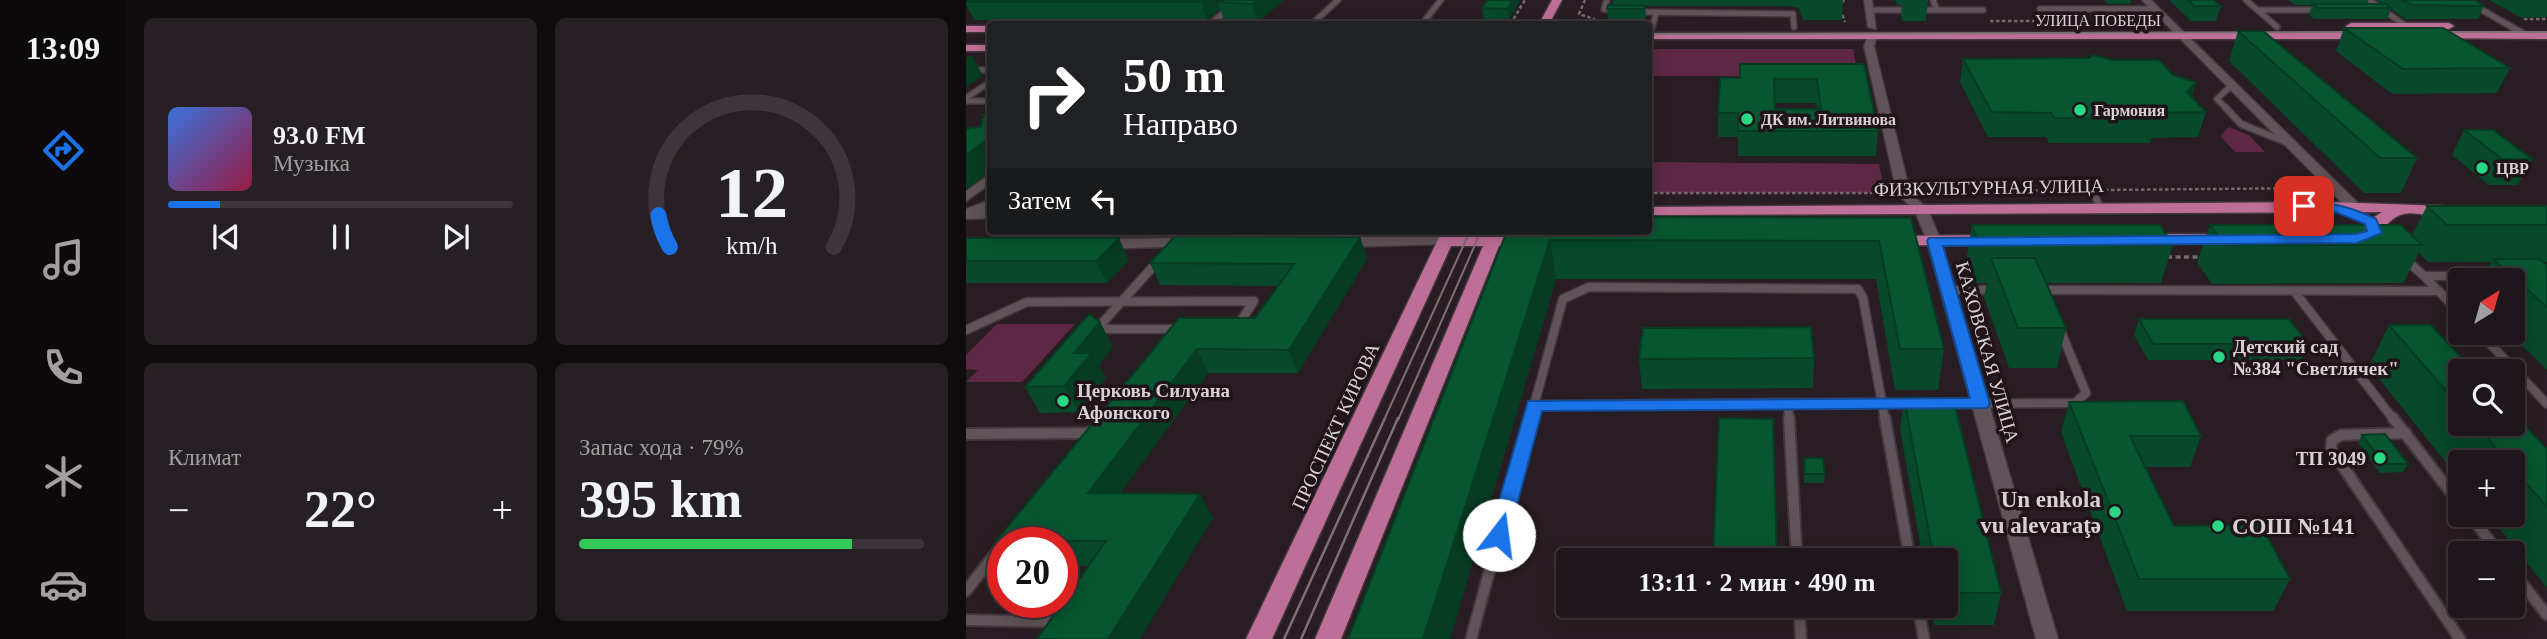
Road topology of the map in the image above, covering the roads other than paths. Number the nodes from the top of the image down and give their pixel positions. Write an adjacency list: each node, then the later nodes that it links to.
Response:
1 (1240, 0): 23 (street)
2 (1338, 0): 24 (lane)
3 (1441, 0): 25 (lane)
4 (1557, 0): 26 (main road)
5 (1607, 0): 22 (lane)
6 (1933, 0): 16 (lane)
7 (2077, 0): 14 (lane)
8 (2146, 0): 15 (street)
9 (2246, 0): 18 (lane)
10 (2369, 0): 21 (lane)
11 (2464, 0): 31 (street)
12 (1869, 5): 16 (lane); 38 (street, КАХОВСКАЯ УЛИЦА)
13 (2040, 9): 14 (lane)
14 (2085, 9): 15 (lane)
15 (2155, 9): 27 (street)
16 (1937, 10): 17 (lane)
17 (1983, 10)
18 (2259, 10): 19 (lane); 34 (lane)
19 (2328, 10)
20 (2370, 10): 21 (lane)
21 (2384, 10): 30 (lane)
22 (1656, 13): 28 (lane); 33 (lane)
23 (1214, 21)
24 (1316, 21)
25 (1425, 21)
26 (1546, 21)
27 (2168, 23): 34 (main road, УЛИЦА ПОБЕДЫ); 38 (main road, УЛИЦА ПОБЕДЫ); 39 (street)
28 (1652, 25)
29 (987, 26): 35 (main road)
30 (2406, 26): 31 (main road, УЛИЦА ПОБЕДЫ); 34 (main road, УЛИЦА ПОБЕДЫ)
31 (2510, 26): 32 (main road, УЛИЦА ПОБЕДЫ); 40 (street)
32 (2547, 26)
33 (1794, 27): 37 (main road, УЛИЦА ПОБЕДЫ); 38 (main road, УЛИЦА ПОБЕДЫ)
34 (2277, 27)
35 (966, 29)
36 (1652, 31): 38 (main road, УЛИЦА ПОБЕДЫ)
37 (1652, 31)
38 (1872, 32): 39 (main road, УЛИЦА ПОБЕДЫ); 61 (street, КАХОВСКАЯ УЛИЦА)
39 (2181, 36): 40 (main road, УЛИЦА ПОБЕДЫ); 47 (street)
40 (2528, 36): 41 (main road, УЛИЦА ПОБЕДЫ)
41 (2547, 36)
42 (987, 48): 43 (main road)
43 (968, 49)
44 (966, 70): 45 (lane)
45 (987, 70)
46 (987, 84): 48 (lane)
47 (2233, 84): 50 (street); 50 (lane)
48 (966, 100): 49 (lane)
49 (987, 101)
50 (2291, 144): 57 (street)
51 (987, 180): 53 (street)
52 (2091, 189): 55 (lane)
53 (966, 197)
54 (987, 205): 63 (street)
55 (2100, 206): 56 (main road, ФИЗКУЛЬТУРНАЯ УЛИЦА); 61 (main road, ФИЗКУЛЬТУРНАЯ УЛИЦА)
56 (2330, 206): 57 (main road, ФИЗКУЛЬТУРНАЯ УЛИЦА); 64 (main road, ФИЗКУЛЬТУРНАЯ УЛИЦА)
57 (2354, 207): 58 (main road, ФИЗКУЛЬТУРНАЯ УЛИЦА)
58 (2396, 210): 59 (main road, ФИЗКУЛЬТУРНАЯ УЛИЦА); 64 (main road)
59 (2465, 210)
60 (1652, 211): 61 (main road, ФИЗКУЛЬТУРНАЯ УЛИЦА)
61 (1921, 211): 73 (street, КАХОВСКАЯ УЛИЦА)
62 (987, 214): 63 (street)
63 (966, 215)
64 (2379, 232): 67 (main road)
65 (1448, 236): 66 (main road); 74 (street); 120 (main road, ПРОСПЕКТ КИРОВА)
66 (1496, 236): 71 (main road); 121 (main road)
67 (2343, 238)
68 (2133, 239): 69 (main road)
69 (2245, 239)
70 (2007, 240): 73 (main road)
71 (1546, 241)
72 (1878, 241): 73 (main road)
73 (1934, 241): 81 (street, КАХОВСКАЯ УЛИЦА)
74 (1323, 242)
75 (1174, 243): 76 (street); 77 (street); 88 (lane)
76 (1201, 243)
77 (1081, 244)
78 (2398, 252): 79 (lane)
79 (2424, 276): 80 (lane); 86 (lane)
80 (2448, 276)
81 (1948, 290): 82 (lane); 101 (street, КАХОВСКАЯ УЛИЦА)
82 (2003, 290)
83 (2031, 290): 84 (lane)
84 (2044, 290): 85 (lane); 89 (lane)
85 (2294, 291): 86 (lane); 106 (lane)
86 (2439, 291): 87 (lane)
87 (2448, 300)
88 (1122, 302): 91 (lane); 93 (lane); 94 (lane)
89 (2049, 303)
90 (2055, 316): 101 (lane)
91 (1171, 329): 92 (lane); 95 (lane)
92 (1184, 329)
93 (966, 330)
94 (1235, 330)
95 (1163, 340)
96 (2491, 345): 102 (lane)
97 (1788, 403): 98 (lane); 103 (lane); 110 (lane)
98 (1882, 403): 99 (lane); 103 (lane); 111 (lane)
99 (1919, 403)
100 (1931, 404): 101 (lane)
101 (1981, 404): 125 (street, КАХОВСКАЯ УЛИЦА)
102 (2547, 404)
103 (1534, 405): 122 (lane)
104 (1098, 423): 105 (lane)
105 (1090, 433): 107 (lane); 108 (lane)
106 (2406, 433): 109 (lane); 126 (lane)
107 (966, 434)
108 (1081, 444)
109 (2448, 488)
110 (1796, 548)
111 (1908, 548)
112 (987, 564): 114 (lane)
113 (2525, 587): 115 (lane)
114 (966, 591)
115 (2547, 615)
116 (1800, 618): 123 (lane)
117 (1920, 618): 124 (lane)
118 (966, 620): 119 (lane)
119 (1052, 639)
120 (1259, 639)
121 (1328, 639)
122 (1471, 639)
123 (1801, 639)
124 (1924, 639)
125 (2047, 639)
126 (2460, 639)

